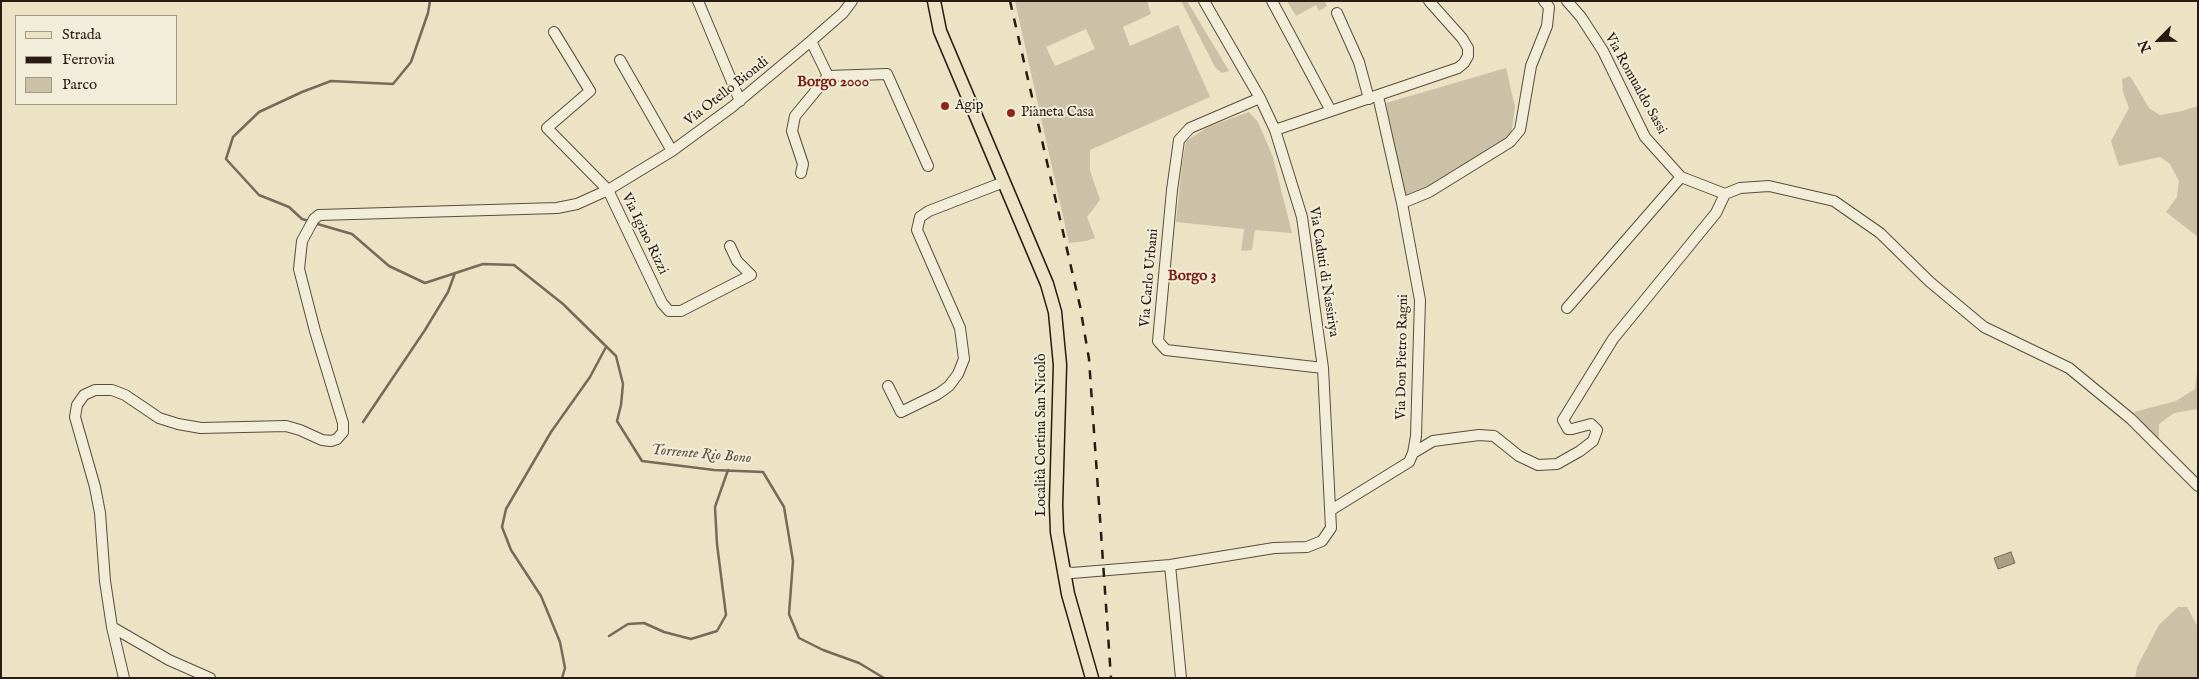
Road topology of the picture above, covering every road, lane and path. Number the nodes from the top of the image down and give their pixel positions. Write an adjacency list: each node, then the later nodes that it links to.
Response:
1 (698, 1): 16 (street)
2 (852, 1): 11 (street, Via Otello Biondi)
3 (934, 1): 23 (main road, Località Cortina San Nicolò)
4 (1204, 1): 15 (street, Via Caduti di Nassiriya)
5 (1272, 1): 17 (street)
6 (1429, 1): 14 (street)
7 (1544, 1): 26 (street)
8 (1567, 1): 22 (street, Via Romualdo Sassi)
9 (1337, 12): 14 (street, Via Don Pietro Ragni)
10 (554, 32): 24 (street, Via Igino Rizzi)
11 (811, 41): 13 (street); 16 (street, Via Otello Biondi)
12 (620, 60): 19 (street)
13 (828, 76): 20 (street); 21 (street)
14 (1374, 97): 17 (street); 26 (street, Via Don Pietro Ragni)
15 (1260, 98): 18 (street, Via Caduti di Nassiriya); 29 (street, Via Carlo Urbani)
16 (740, 101): 19 (street, Via Otello Biondi)
17 (1331, 111): 18 (street)
18 (1275, 130): 29 (street, Via Caduti di Nassiriya)
19 (672, 151): 24 (street, Via Otello Biondi)
20 (928, 166)
21 (801, 173)
22 (1681, 177): 25 (street, Via Romualdo Sassi); 28 (street)
23 (1004, 182): 30 (street); 35 (main road, Località Cortina San Nicolò)
24 (608, 190): 27 (street, Via Igino Rizzi); 36 (street, Via Otello Biondi)
25 (1725, 194): 31 (street); 32 (street)
26 (1402, 203): 31 (street, Via Don Pietro Ragni)
27 (730, 246)
28 (1567, 308)
29 (1323, 368): 33 (street, Via Caduti di Nassiriya)
30 (888, 386)
31 (1414, 453): 33 (street)
32 (2198, 486)
33 (1331, 510): 34 (street, Via Caduti di Nassiriya)
34 (1170, 565): 35 (street, Via Caduti di Nassiriya); 40 (street)
35 (1063, 571): 39 (main road, Località Cortina San Nicolò)
36 (112, 627): 37 (street); 38 (street)
37 (124, 678)
38 (210, 678)
39 (1092, 678)
40 (1181, 678)

